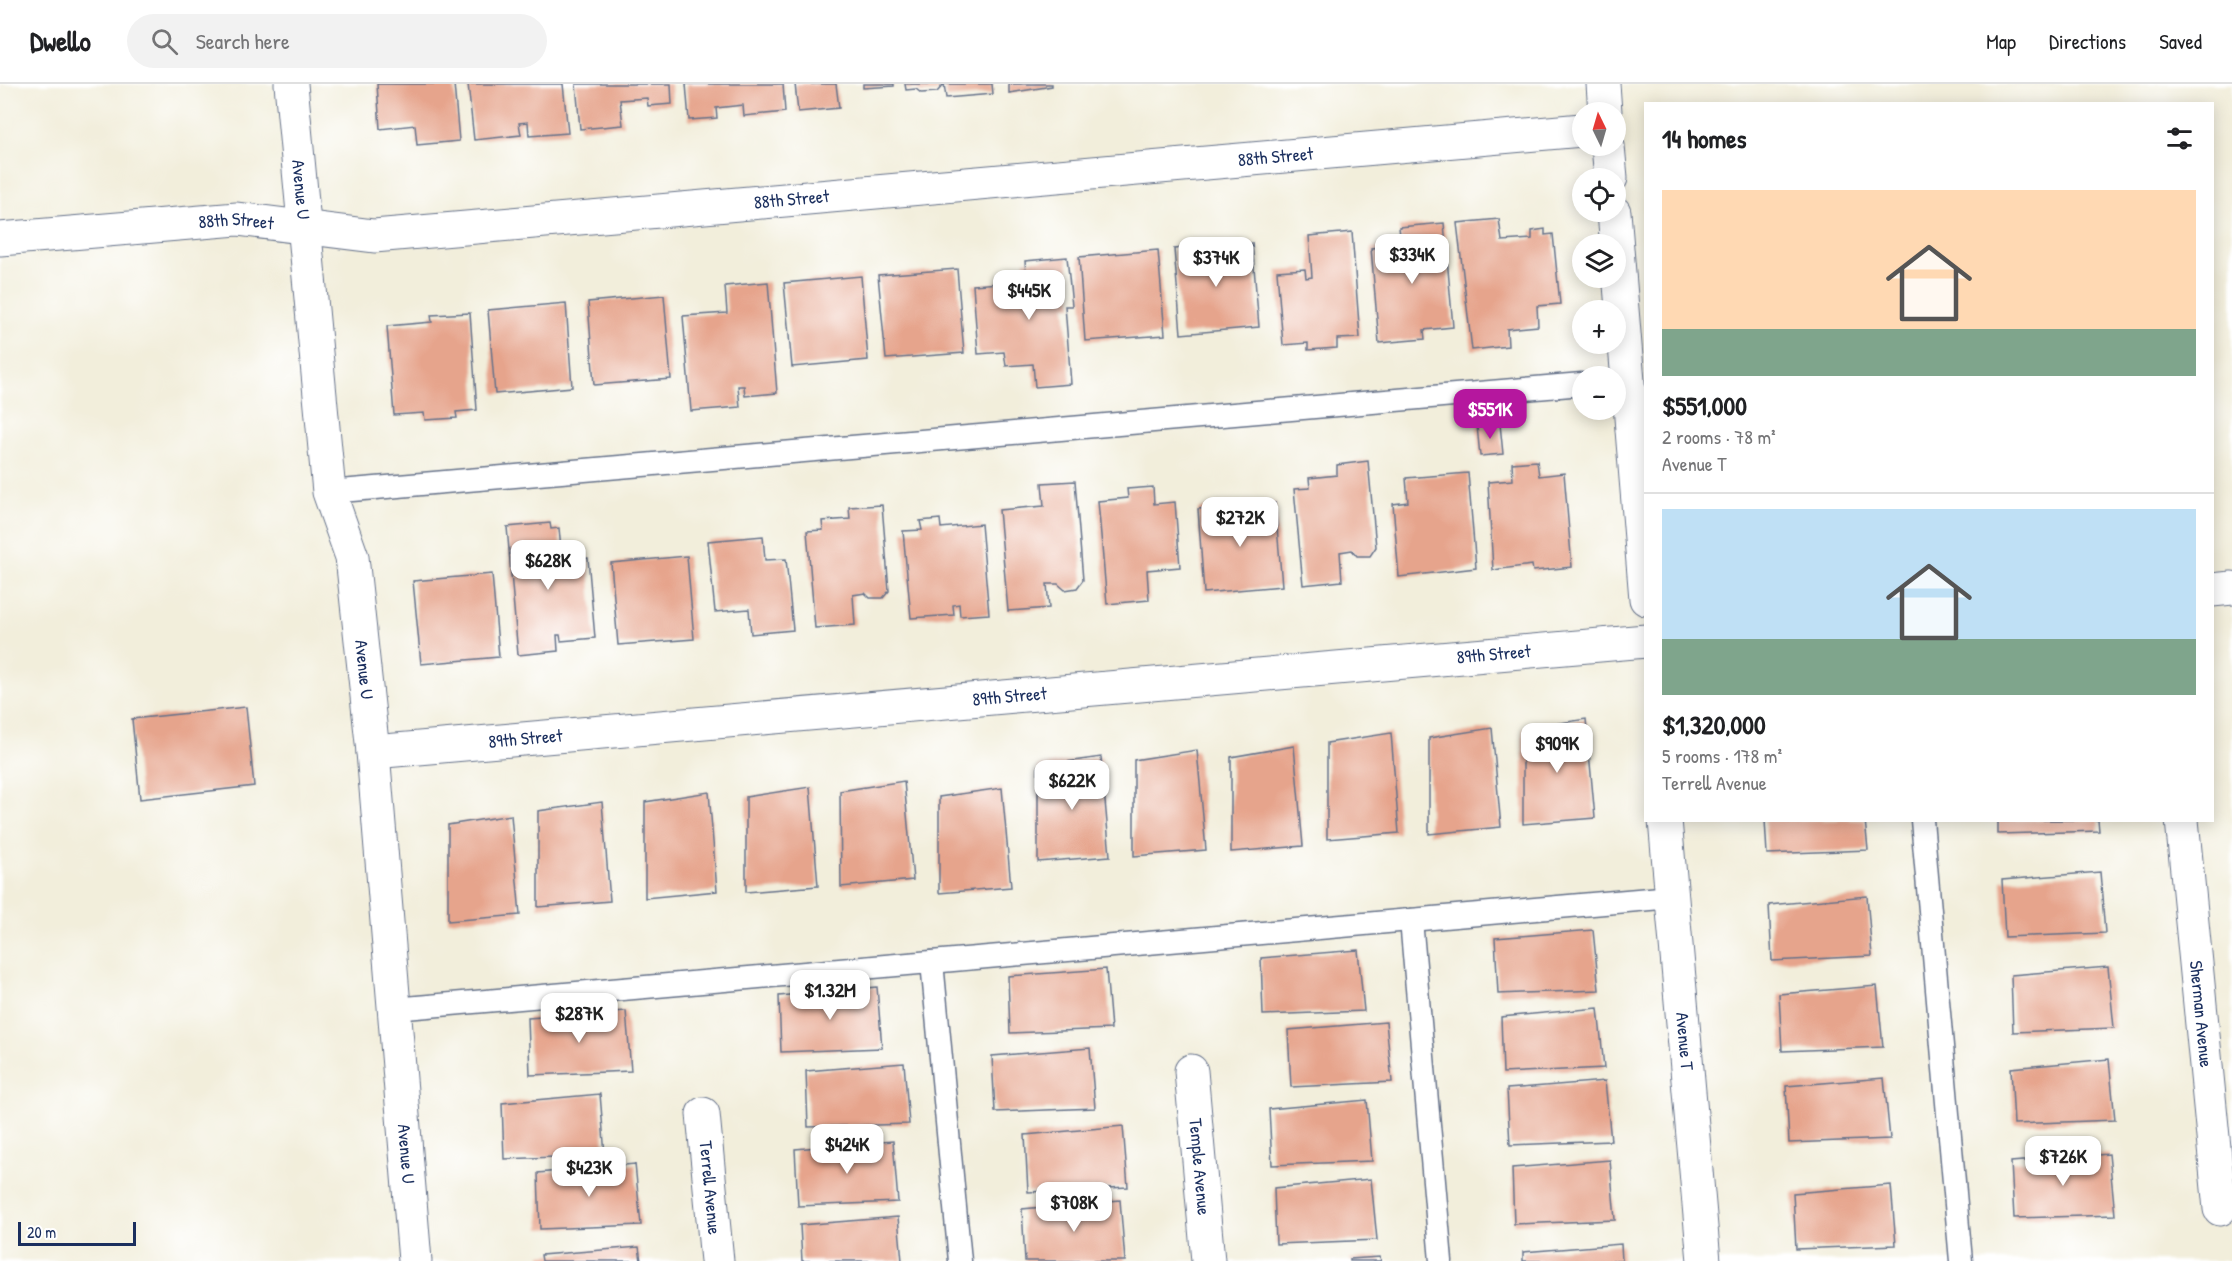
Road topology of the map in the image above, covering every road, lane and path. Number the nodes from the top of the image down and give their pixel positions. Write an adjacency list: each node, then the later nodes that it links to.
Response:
1 (291, 84): 6 (street, Avenue U)
2 (1603, 84): 3 (street)
3 (1604, 102)
4 (1572, 131): 6 (street, 88th Street)
5 (1614, 222): 8 (street)
6 (303, 226): 7 (street, 88th Street); 11 (street, Avenue U)
7 (0, 239)
8 (1621, 366)
9 (1572, 385): 11 (lane)
10 (1626, 417): 12 (street)
11 (329, 492): 16 (street, Avenue U)
12 (1644, 581)
13 (2232, 588): 14 (street)
14 (2214, 590)
15 (1644, 641): 16 (street, 89th Street)
16 (373, 752): 23 (street, Avenue U)
17 (1665, 822): 20 (street, Avenue T)
18 (1922, 822): 33 (lane)
19 (2182, 822): 26 (street, Sherman Avenue)
20 (1672, 897): 21 (lane); 32 (street, Avenue T)
21 (1411, 920): 22 (lane); 31 (lane)
22 (932, 962): 23 (lane); 29 (lane)
23 (394, 1009): 27 (street, Avenue U)
24 (1191, 1071): 30 (street, Temple Avenue)
25 (703, 1114): 28 (street, Terrell Avenue)
26 (2220, 1209)
27 (415, 1261)
28 (717, 1261)
29 (960, 1261)
30 (1208, 1261)
31 (1441, 1261)
32 (1704, 1261)
33 (1961, 1261)

